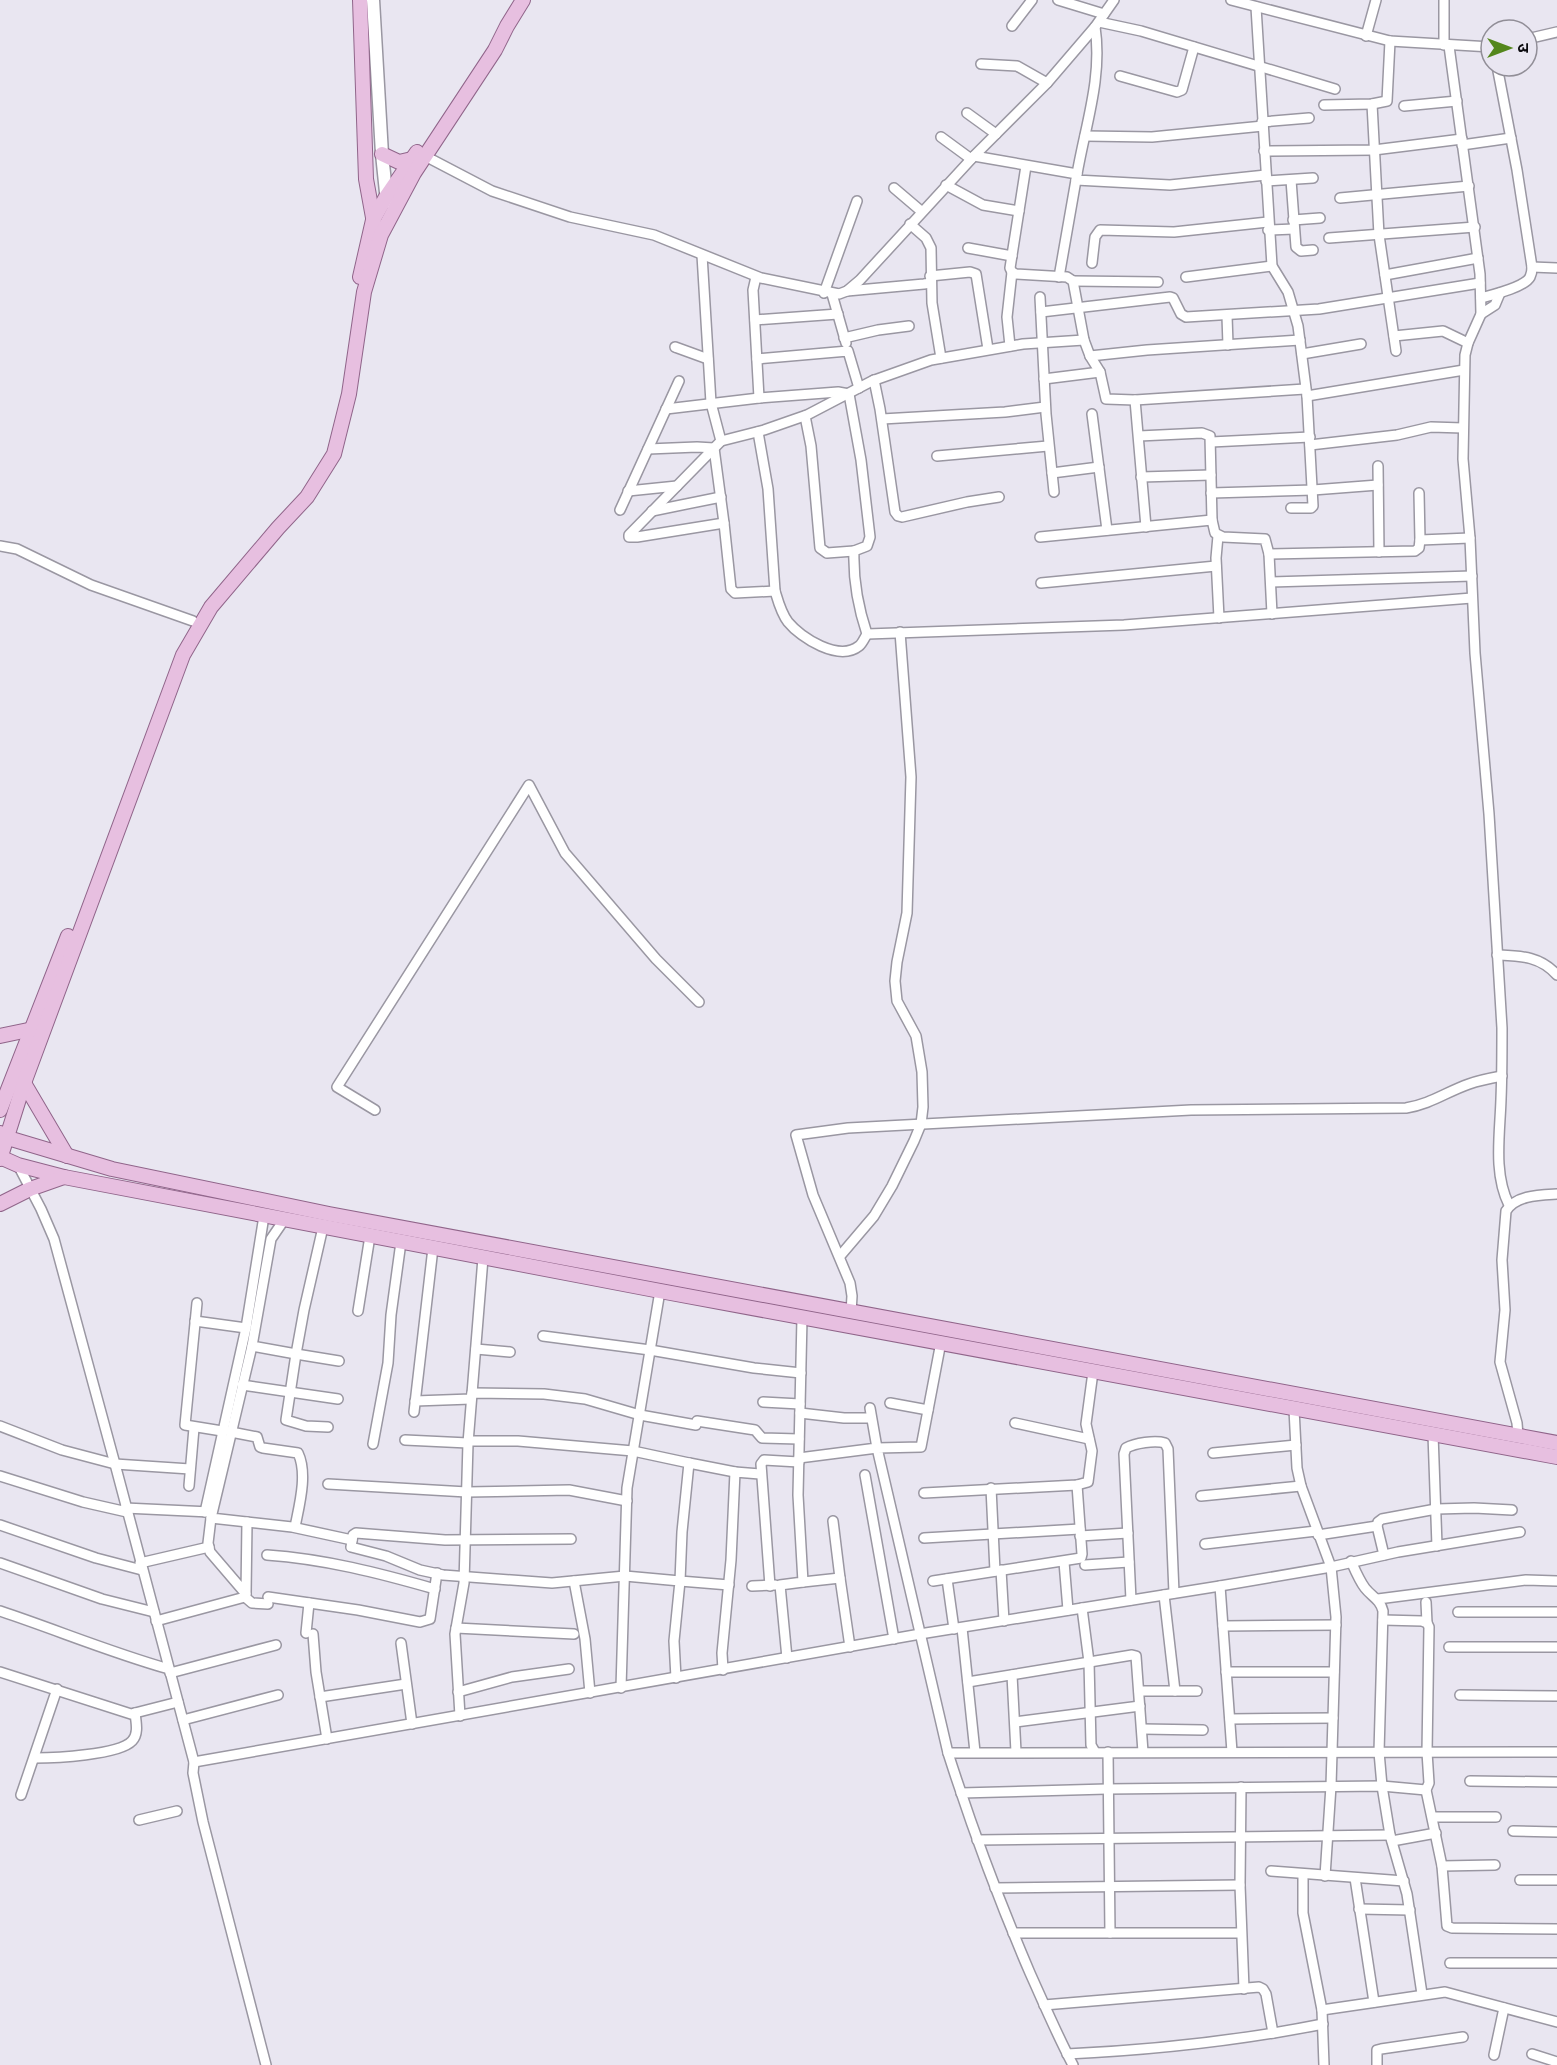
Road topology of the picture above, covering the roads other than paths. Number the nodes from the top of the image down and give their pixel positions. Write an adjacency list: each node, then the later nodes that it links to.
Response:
1 (360, 0): 59 (main road)
2 (373, 0): 40 (main road)
3 (523, 0): 41 (main road)
4 (1032, 0): 12 (street)
5 (1058, 0): 11 (street)
6 (1114, 0): 11 (street)
7 (1231, 0): 10 (street)
8 (1376, 0): 14 (street)
9 (1444, 0): 17 (street)
10 (1256, 7): 14 (street); 21 (street)
11 (1099, 21): 18 (street); 24 (street); 34 (street)
12 (1012, 26)
13 (1557, 32): 15 (street)
14 (1366, 36): 16 (street)
15 (1539, 36)
16 (1390, 41): 17 (street); 27 (street)
17 (1446, 46): 19 (street); 26 (street)
18 (1194, 47): 21 (street); 22 (street)
19 (1479, 47)
20 (981, 64): 24 (street)
21 (1259, 65): 25 (street); 32 (street)
22 (1120, 76)
23 (1499, 78): 36 (street)
24 (1047, 82): 33 (street)
25 (1335, 89)
26 (1457, 101): 29 (street); 37 (street)
27 (1372, 104): 28 (street); 39 (street)
28 (1324, 105)
29 (1404, 106)
30 (967, 113): 33 (street)
31 (1309, 118): 32 (street)
32 (1262, 124): 34 (street); 38 (street)
33 (996, 134): 42 (street)
34 (1085, 136): 44 (street)
35 (941, 137): 42 (street)
36 (1511, 138): 37 (street); 74 (street)
37 (1462, 142): 39 (street); 49 (street)
38 (1264, 150): 39 (street); 45 (street)
39 (1374, 150): 51 (street)
40 (382, 154): 41 (main road); 52 (main road)
41 (419, 157): 52 (main road); 57 (main road); 69 (street)
42 (972, 157): 43 (street); 48 (street)
43 (1026, 166): 44 (street); 56 (street)
44 (1077, 177): 45 (street); 79 (street)
45 (1266, 178): 47 (street); 62 (street)
46 (1312, 178): 47 (street)
47 (1291, 180): 61 (street)
48 (946, 185): 55 (street); 56 (street)
49 (1469, 186): 51 (street); 63 (street)
50 (894, 188): 55 (street)
51 (1377, 195): 53 (street); 65 (street)
52 (386, 197): 57 (main road); 59 (main road)
53 (1340, 198)
54 (857, 201): 87 (street)
55 (921, 211): 60 (street)
56 (1019, 211): 70 (street)
57 (392, 215): 64 (main road)
58 (1320, 218): 61 (street)
59 (373, 220): 64 (main road); 179 (main road)
60 (910, 224): 81 (street); 85 (street)
61 (1294, 225): 62 (street); 68 (street)
62 (1268, 226): 72 (street); 73 (street)
63 (1475, 227): 65 (street); 71 (street)
64 (381, 235): 188 (main road)
65 (1379, 235): 66 (street); 77 (street)
66 (1329, 238)
67 (968, 248): 70 (street)
68 (1313, 250)
69 (702, 255): 78 (street); 115 (street)
70 (1012, 256): 76 (street)
71 (1478, 258): 77 (street); 84 (street)
72 (1092, 263)
73 (1272, 266): 80 (street); 93 (street)
74 (1532, 267): 75 (street); 86 (street)
75 (1557, 268)
76 (1012, 272): 79 (street); 107 (street)
77 (1385, 275): 90 (street)
78 (756, 276): 87 (street); 97 (street)
79 (1059, 277): 82 (street)
80 (1186, 277)
81 (930, 278): 85 (street); 109 (street); 114 (street)
82 (1073, 281): 83 (street); 91 (street)
83 (1158, 282)
84 (1480, 283): 89 (street); 90 (street)
85 (847, 291): 87 (street)
86 (1500, 293): 89 (street); 95 (street)
87 (828, 294): 94 (street)
88 (1040, 297): 92 (street)
89 (1481, 298): 95 (street)
90 (1388, 299): 93 (street); 99 (street)
91 (1079, 308): 92 (street); 96 (street); 101 (street)
92 (1041, 312): 103 (street)
93 (1295, 312): 96 (street); 102 (street)
94 (838, 314): 97 (street); 100 (street)
95 (1481, 314): 104 (street)
96 (1227, 316): 106 (street)
97 (755, 320): 116 (street)
98 (909, 326): 100 (street)
99 (1394, 336): 104 (street); 111 (street)
100 (844, 338): 110 (street)
101 (1084, 340): 103 (street); 113 (street)
102 (1300, 340): 106 (street); 112 (street)
103 (1042, 343): 107 (street); 119 (street)
104 (1468, 343): 117 (street)
105 (1361, 344): 112 (street)
106 (1228, 345): 113 (street)
107 (1010, 346): 109 (street)
108 (675, 347): 115 (street)
109 (988, 349): 114 (street)
110 (848, 351): 116 (street); 122 (street)
111 (1396, 351)
112 (1302, 354): 123 (street)
113 (1090, 356): 118 (street)
114 (941, 358): 120 (street)
115 (708, 359): 127 (street)
116 (757, 359): 125 (street)
117 (1464, 370): 123 (street); 133 (street)
118 (1100, 372): 119 (street); 126 (street)
119 (1044, 379): 128 (street)
120 (874, 380): 122 (street); 132 (street)
121 (679, 381): 129 (street)
122 (859, 388): 124 (street)
123 (1306, 393): 126 (street); 136 (street)
124 (849, 394): 125 (street); 131 (street); 168 (street)
125 (759, 398): 127 (street)
126 (1135, 400): 135 (street)
127 (711, 403): 129 (street); 138 (street)
128 (1045, 407): 132 (street); 139 (street)
129 (666, 409): 140 (street)
130 (1092, 414): 143 (street)
131 (805, 416): 134 (street); 168 (street)
132 (882, 419): 155 (street)
133 (1463, 428): 136 (street); 165 (street)
134 (758, 432): 138 (street); 175 (street)
135 (1139, 436): 137 (street); 146 (street)
136 (1310, 441): 137 (street); 149 (street)
137 (1211, 442): 145 (street)
138 (717, 445): 140 (street); 148 (street); 154 (street)
139 (1048, 446): 141 (street); 144 (street)
140 (648, 448): 150 (street)
141 (937, 456)
142 (1378, 466): 147 (street)
143 (1099, 467): 144 (street); 162 (street)
144 (1052, 473): 151 (street)
145 (1211, 475): 146 (street); 152 (street)
146 (1141, 477): 161 (street)
147 (1378, 485): 149 (street); 169 (street)
148 (677, 486): 150 (street); 158 (street)
149 (1313, 490): 152 (street); 156 (street)
150 (628, 491): 157 (street)
151 (1054, 492)
152 (1211, 493): 159 (street)
153 (1419, 493): 166 (street)
154 (721, 497): 158 (street); 160 (street)
155 (999, 497)
156 (1292, 508)
157 (620, 510)
158 (651, 512): 160 (street)
159 (1212, 520): 161 (street); 163 (street)
160 (724, 523): 175 (street)
161 (1146, 527): 162 (street)
162 (1107, 530): 164 (street)
163 (1218, 536): 170 (street); 171 (street)
164 (1040, 537)
165 (1470, 538): 166 (street); 172 (street)
166 (1420, 540): 169 (street)
167 (0, 546): 179 (street)
168 (854, 551): 181 (street)
169 (1379, 552): 170 (street)
170 (1269, 554): 173 (street)
171 (1216, 566): 174 (street); 178 (street)
172 (1472, 576): 173 (street); 176 (street)
173 (1270, 582): 177 (street)
174 (1041, 583)
175 (775, 591): 181 (street)
176 (1472, 598): 177 (street); 182 (street)
177 (1272, 614): 178 (street)
178 (1219, 618): 180 (street)
179 (193, 621): 185 (main road)
180 (900, 632): 181 (street); 191 (street)
181 (867, 634)
182 (1497, 955): 183 (street); 187 (street)
183 (1557, 975)
184 (699, 1002): 190 (street)
185 (33, 1029): 186 (main road); 189 (main road)
186 (0, 1036)
187 (1502, 1076): 191 (street); 200 (street)
188 (24, 1083): 192 (main road); 193 (main road)
189 (0, 1110)
190 (375, 1110)
191 (921, 1124): 207 (street); 207 (street)
192 (4, 1136): 193 (main road); 194 (main road)
193 (68, 1156): 212 (main road)
194 (0, 1158): 195 (main road)
195 (18, 1165): 196 (main road); 197 (street)
196 (64, 1177): 197 (main road); 201 (main road)
197 (30, 1189): 199 (main road); 258 (street)
198 (1557, 1194): 200 (street)
199 (0, 1204)
200 (1509, 1205): 244 (street)
201 (264, 1216): 202 (main road); 215 (street)
202 (285, 1220): 203 (main road); 218 (street)
203 (323, 1227): 204 (main road); 222 (street)
204 (370, 1236): 205 (main road); 211 (street)
205 (401, 1242): 206 (main road); 250 (street)
206 (433, 1248): 208 (main road); 230 (street)
207 (840, 1256): 212 (street)
208 (483, 1258): 209 (main road); 219 (street)
209 (660, 1291): 213 (main road); 220 (street)
210 (197, 1303): 214 (street)
211 (358, 1311)
212 (851, 1312): 244 (main road)
213 (802, 1318): 217 (main road); 225 (street)
214 (195, 1322): 215 (street); 241 (street)
215 (246, 1328): 243 (street)
216 (543, 1336): 220 (street)
217 (941, 1342): 224 (main road); 235 (street)
218 (252, 1346): 222 (street); 226 (street)
219 (476, 1349): 221 (street); 228 (street)
220 (650, 1350): 225 (street); 237 (street)
221 (510, 1352)
222 (296, 1354): 223 (street); 227 (street)
223 (339, 1361)
224 (1094, 1372): 234 (main road); 246 (street)
225 (801, 1373): 233 (street)
226 (242, 1385): 227 (street); 243 (street)
227 (291, 1393): 229 (street); 240 (street)
228 (472, 1393): 230 (street); 237 (street); 248 (street)
229 (338, 1399)
230 (415, 1401): 236 (street)
231 (764, 1402): 233 (street)
232 (890, 1403): 235 (street)
233 (800, 1408): 245 (street); 252 (street)
234 (1294, 1409): 242 (main road); 251 (street)
235 (928, 1410): 252 (street)
236 (414, 1412)
237 (640, 1415): 245 (street); 253 (street)
238 (1016, 1423): 246 (street)
239 (0, 1426): 258 (street)
240 (328, 1427)
241 (194, 1428): 243 (street); 259 (street)
242 (1433, 1434): 255 (main road); 273 (street)
243 (225, 1436): 276 (street); 281 (street)
244 (1518, 1436): 249 (main road)
245 (800, 1439): 256 (street)
246 (1089, 1439): 265 (street)
247 (405, 1440): 248 (street)
248 (468, 1442): 253 (street); 269 (street)
249 (1557, 1443)
250 (373, 1444)
251 (1296, 1446): 254 (street); 267 (street)
252 (877, 1448): 256 (street); 339 (street)
253 (633, 1451): 257 (street); 272 (street)
254 (1213, 1453)
255 (1557, 1457)
256 (799, 1460): 261 (street); 314 (street)
257 (689, 1463): 260 (street); 311 (street)
258 (115, 1464): 259 (street); 274 (street)
259 (190, 1469): 266 (street)
260 (735, 1472): 261 (street); 315 (street)
261 (760, 1474): 316 (street)
262 (866, 1475): 341 (street)
263 (0, 1476): 274 (street)
264 (328, 1484): 269 (street)
265 (1077, 1485): 268 (street); 284 (street)
266 (189, 1486)
267 (1301, 1486): 271 (street); 286 (street)
268 (991, 1488): 270 (street); 283 (street)
269 (467, 1492): 272 (street); 289 (street)
270 (924, 1494)
271 (1201, 1496)
272 (627, 1501): 307 (street)
273 (1436, 1509): 275 (street); 280 (street); 292 (street)
274 (126, 1510): 276 (street); 302 (street)
275 (1512, 1510)
276 (209, 1514): 278 (street); 293 (street)
277 (833, 1521): 308 (street)
278 (247, 1522): 281 (street); 321 (street)
279 (0, 1525): 302 (street)
280 (1377, 1526): 286 (street); 295 (street)
281 (295, 1527): 290 (street)
282 (1520, 1532): 292 (street)
283 (993, 1533): 284 (street); 287 (street); 304 (street)
284 (1080, 1533): 285 (street); 297 (street)
285 (1128, 1533): 298 (street); 320 (street)
286 (1317, 1533): 291 (street); 303 (street)
287 (924, 1538)
288 (571, 1539): 289 (street)
289 (465, 1540): 290 (street); 306 (street)
290 (351, 1544): 300 (street); 305 (street)
291 (1205, 1544)
292 (1437, 1546): 295 (street)
293 (209, 1547): 302 (street); 321 (street)
294 (267, 1555): 300 (street)
295 (1384, 1555): 296 (street)
296 (1351, 1561): 303 (street); 322 (street)
297 (1064, 1562): 304 (street); 327 (street)
298 (1129, 1562): 301 (street); 323 (street)
299 (0, 1563): 331 (street)
300 (347, 1565): 319 (street)
301 (1084, 1565)
302 (141, 1567): 331 (street)
303 (1331, 1567): 318 (street); 335 (street)
304 (998, 1571): 309 (street); 333 (street)
305 (437, 1573): 306 (street); 319 (street)
306 (465, 1576): 310 (street); 337 (street)
307 (625, 1576): 310 (street); 311 (street); 359 (street)
308 (840, 1578): 314 (street); 344 (street)
309 (947, 1579): 312 (street); 338 (street)
310 (574, 1581): 365 (street)
311 (680, 1581): 315 (street); 356 (street)
312 (933, 1581)
313 (1557, 1581): 322 (street)
314 (803, 1582): 316 (street)
315 (729, 1585): 350 (street)
316 (775, 1585): 317 (street); 347 (street)
317 (752, 1586)
318 (1220, 1586): 320 (street); 336 (street)
319 (435, 1589): 325 (street)
320 (1169, 1594): 323 (street); 362 (street)
321 (246, 1596): 325 (street); 331 (street)
322 (1378, 1599): 332 (street)
323 (1131, 1600): 326 (street)
324 (1426, 1602): 334 (street)
325 (309, 1603): 368 (street)
326 (1082, 1608): 327 (street); 348 (street)
327 (1068, 1610): 333 (street)
328 (0, 1611): 351 (street)
329 (1458, 1612): 330 (street)
330 (1557, 1612)
331 (155, 1617): 351 (street)
332 (1383, 1620): 334 (street); 390 (street)
333 (1004, 1621): 338 (street)
334 (1427, 1623): 391 (street)
335 (1336, 1625): 336 (street); 354 (street)
336 (1223, 1626): 353 (street)
337 (456, 1628): 340 (street); 364 (street)
338 (958, 1628): 339 (street); 357 (street)
339 (920, 1634): 341 (street); 393 (street)
340 (574, 1635)
341 (894, 1639): 344 (street)
342 (401, 1643): 358 (street)
343 (276, 1644): 351 (street)
344 (850, 1647): 347 (street)
345 (1449, 1647): 346 (street)
346 (1557, 1647)
347 (787, 1658): 350 (street)
348 (1089, 1662): 355 (street); 361 (street); 372 (street)
349 (569, 1669): 364 (street)
350 (723, 1670): 356 (street)
351 (169, 1671): 370 (street)
352 (0, 1672): 360 (street)
353 (1226, 1672): 354 (street); 376 (street)
354 (1335, 1672): 375 (street)
355 (1012, 1675): 357 (street); 378 (street)
356 (676, 1678): 359 (street)
357 (968, 1682): 383 (street)
358 (406, 1684): 368 (street); 379 (street)
359 (621, 1688): 365 (street)
360 (57, 1689): 373 (street); 394 (street)
361 (1139, 1691): 362 (street); 371 (street)
362 (1175, 1691): 363 (street)
363 (1197, 1691)
364 (458, 1692): 374 (street)
365 (590, 1693): 374 (street)
366 (278, 1695): 377 (street)
367 (1460, 1695): 369 (street)
368 (320, 1696): 382 (street)
369 (1557, 1696)
370 (178, 1702): 373 (street); 377 (street)
371 (1140, 1706): 372 (street); 380 (street)
372 (1090, 1712): 378 (street); 385 (street)
373 (135, 1713): 394 (street)
374 (460, 1716): 379 (street)
375 (1333, 1718): 376 (street); 389 (street)
376 (1230, 1719): 388 (street)
377 (183, 1720): 395 (street)
378 (1015, 1722): 384 (street)
379 (412, 1724): 382 (street)
380 (1142, 1729): 381 (street); 387 (street)
381 (1203, 1730)
382 (327, 1739): 395 (street)
383 (975, 1752): 384 (street); 393 (street)
384 (1016, 1752): 385 (street)
385 (1095, 1752): 386 (street)
386 (1108, 1752): 387 (street); 401 (street)
387 (1143, 1752): 388 (street)
388 (1232, 1752): 389 (street)
389 (1332, 1752): 390 (street); 398 (street)
390 (1379, 1752): 391 (street); 399 (street)
391 (1427, 1752): 392 (street); 402 (street)
392 (1557, 1752)
393 (948, 1753): 403 (street)
394 (34, 1758): 404 (street)
395 (194, 1762): 451 (street)
396 (1470, 1781): 397 (street)
397 (1557, 1782)
398 (1331, 1786): 399 (street); 400 (street); 413 (street)
399 (1382, 1786): 402 (street); 415 (street)
400 (1241, 1787): 401 (street); 412 (street)
401 (1107, 1789): 403 (street); 414 (street)
402 (1426, 1790): 406 (street)
403 (961, 1793): 416 (street)
404 (21, 1795)
405 (177, 1811): 408 (street)
406 (1433, 1817): 407 (street); 411 (street)
407 (1496, 1817)
408 (139, 1820)
409 (1513, 1831): 410 (street)
410 (1557, 1832)
411 (1436, 1833): 415 (street); 418 (street)
412 (1241, 1836): 413 (street); 414 (street); 427 (street)
413 (1328, 1837): 415 (street); 421 (street)
414 (1109, 1838): 416 (street); 426 (street)
415 (1391, 1838): 425 (street)
416 (977, 1840): 428 (street)
417 (1495, 1864): 418 (street)
418 (1443, 1866): 431 (street)
419 (1270, 1871): 420 (street)
420 (1303, 1874): 421 (street); 442 (street)
421 (1325, 1876): 422 (street)
422 (1354, 1878): 425 (street); 429 (street)
423 (1520, 1880): 424 (street)
424 (1557, 1880)
425 (1404, 1881): 430 (street)
426 (1110, 1886): 427 (street); 428 (street); 433 (street)
427 (1240, 1886): 434 (street)
428 (995, 1888): 432 (street)
429 (1359, 1909): 430 (street); 439 (street)
430 (1410, 1910): 438 (street)
431 (1557, 1929)
432 (1013, 1933): 433 (street); 440 (street)
433 (1110, 1933): 434 (street)
434 (1241, 1933): 437 (street)
435 (1450, 1963): 436 (street)
436 (1557, 1963)
437 (1244, 1989): 440 (street); 445 (street)
438 (1422, 1994): 439 (street); 441 (street)
439 (1374, 2002): 442 (street)
440 (1044, 2005): 447 (street)
441 (1504, 2008): 443 (street); 449 (street)
442 (1322, 2010): 444 (street)
443 (1557, 2022)
444 (1323, 2024): 445 (street); 453 (street)
445 (1273, 2033): 447 (street)
446 (1463, 2037): 454 (street)
447 (1067, 2054): 452 (street)
448 (1532, 2054): 450 (street)
449 (1494, 2055)
450 (1557, 2061)
451 (266, 2065)
452 (1073, 2065)
453 (1324, 2065)
454 (1377, 2065)

